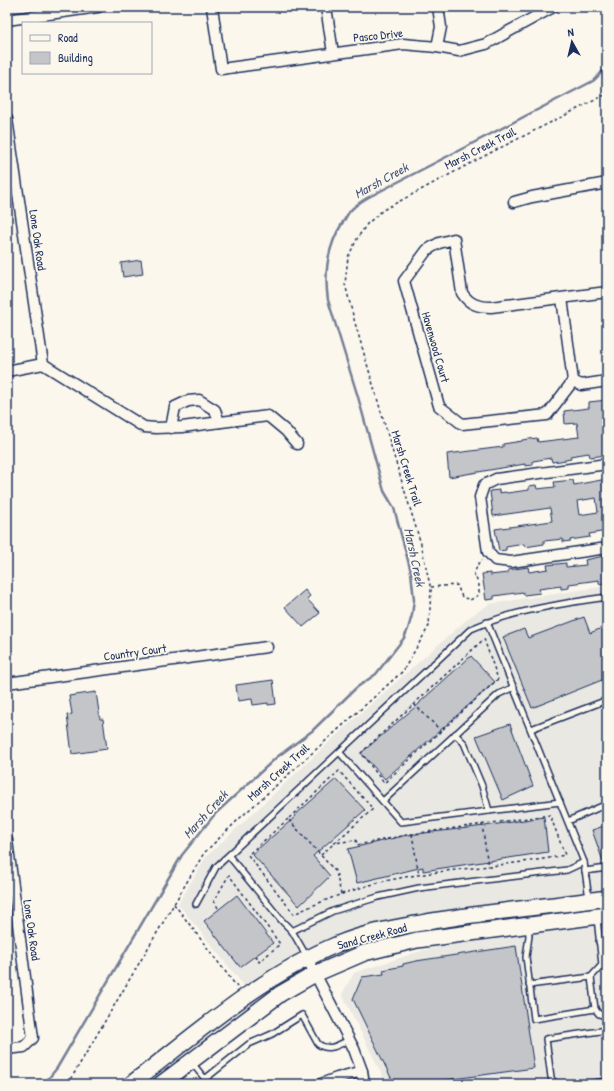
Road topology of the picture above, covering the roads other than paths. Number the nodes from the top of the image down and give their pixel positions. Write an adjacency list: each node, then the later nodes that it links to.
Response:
1 (98, 7): 6 (street)
2 (212, 7): 8 (street, Pasco Drive)
3 (326, 7): 8 (street)
4 (438, 7): 7 (street)
5 (553, 8): 7 (street, Pasco Drive)
6 (7, 20)
7 (437, 47): 8 (street, Pasco Drive)
8 (333, 53)
9 (7, 119): 14 (street, Lone Oak Road)
10 (607, 183): 11 (street)
11 (514, 202)
12 (607, 292): 13 (street, Havenwood Court)
13 (562, 298): 16 (street); 16 (street, Havenwood Court)
14 (43, 364): 15 (street); 19 (street)
15 (7, 371)
16 (573, 381): 17 (street)
17 (607, 381)
18 (219, 422): 19 (street); 19 (street); 20 (street)
19 (171, 428)
20 (297, 444)
21 (607, 464): 22 (street)
22 (607, 548)
23 (607, 597): 24 (lane)
24 (488, 622): 27 (lane); 31 (lane)
25 (267, 647): 26 (street, Country Court)
26 (7, 683)
27 (514, 687): 29 (lane); 30 (lane)
28 (607, 700): 29 (lane)
29 (531, 729): 33 (lane)
30 (455, 734): 32 (lane); 35 (lane)
31 (340, 753): 32 (lane); 38 (lane)
32 (383, 801): 35 (lane)
33 (560, 802): 35 (lane); 36 (lane)
34 (607, 804): 36 (lane)
35 (489, 811)
36 (568, 821): 39 (lane)
37 (7, 840): 57 (street, Lone Oak Road)
38 (229, 856): 42 (lane); 45 (lane)
39 (584, 862): 41 (lane); 45 (lane)
40 (607, 868): 41 (lane)
41 (585, 871): 43 (lane)
42 (196, 904)
43 (599, 908): 44 (main road, Sand Creek Road); 47 (lane); 48 (main road, Sand Creek Road)
44 (528, 925): 50 (main road, Sand Creek Road); 52 (lane)
45 (292, 931): 48 (lane)
46 (607, 941): 47 (lane)
47 (599, 942): 49 (lane)
48 (307, 958): 50 (street); 61 (main road, Sand Creek Road)
49 (604, 964): 51 (lane)
50 (315, 974): 56 (street); 58 (main road, Sand Creek Road)
51 (591, 977): 52 (lane); 53 (lane)
52 (529, 985): 53 (lane)
53 (595, 1009): 54 (lane)
54 (607, 1016)
55 (607, 1030): 65 (lane)
56 (349, 1040): 58 (lane); 59 (street)
57 (7, 1050)
58 (191, 1061): 62 (main road, Sand Creek Road)
59 (362, 1071): 63 (street); 64 (street)
60 (607, 1081): 66 (lane)
61 (131, 1084)
62 (161, 1084)
63 (321, 1084)
64 (364, 1084)
65 (557, 1084)
66 (586, 1084)

